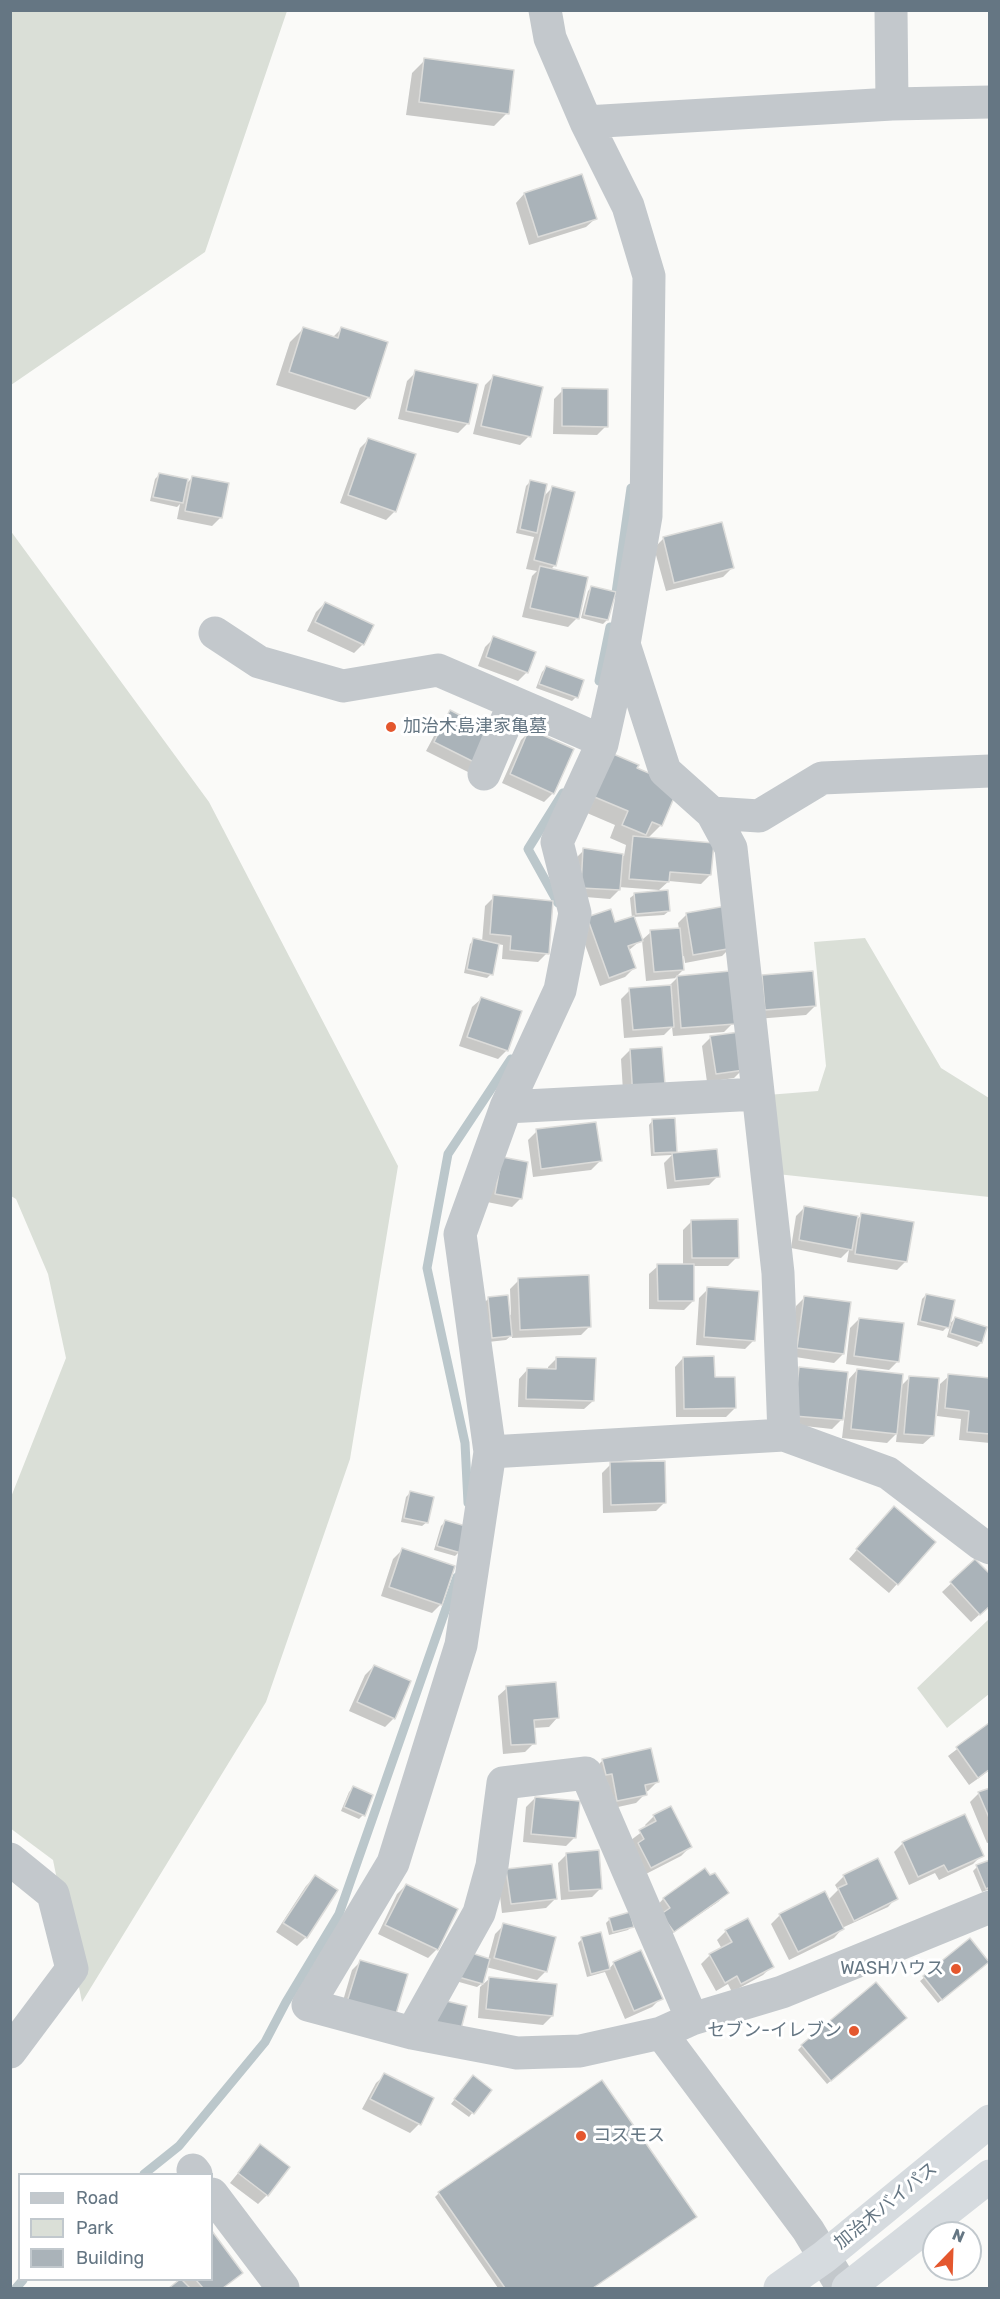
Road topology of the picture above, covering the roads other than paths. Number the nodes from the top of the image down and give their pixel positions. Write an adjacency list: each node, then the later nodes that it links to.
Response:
1 (545, 10): 5 (street)
2 (891, 10): 4 (street)
3 (990, 102): 4 (street)
4 (892, 104): 5 (street)
5 (586, 122): 7 (street)
6 (215, 633): 8 (street)
7 (624, 644): 9 (street); 12 (street)
8 (514, 703): 9 (street); 11 (street)
9 (588, 736): 14 (street)
10 (990, 771): 12 (street)
11 (483, 774)
12 (712, 813): 13 (street)
13 (758, 1094): 14 (street); 15 (street)
14 (506, 1107): 16 (street)
15 (784, 1436): 16 (street); 17 (street)
16 (490, 1452): 21 (street)
17 (990, 1548)
18 (10, 1858): 23 (street)
19 (990, 1906): 20 (street)
20 (692, 2019): 21 (street); 22 (street)
21 (412, 2033): 22 (street)
22 (661, 2033): 27 (street)
23 (10, 2052)
24 (990, 2121): 27 (highway, 加治木バイパス)
25 (990, 2176): 31 (highway)
26 (213, 2197): 28 (street)
27 (824, 2257): 29 (highway, 加治木バイパス); 30 (street)
28 (283, 2289)
29 (780, 2289)
30 (843, 2289)
31 (848, 2289)

